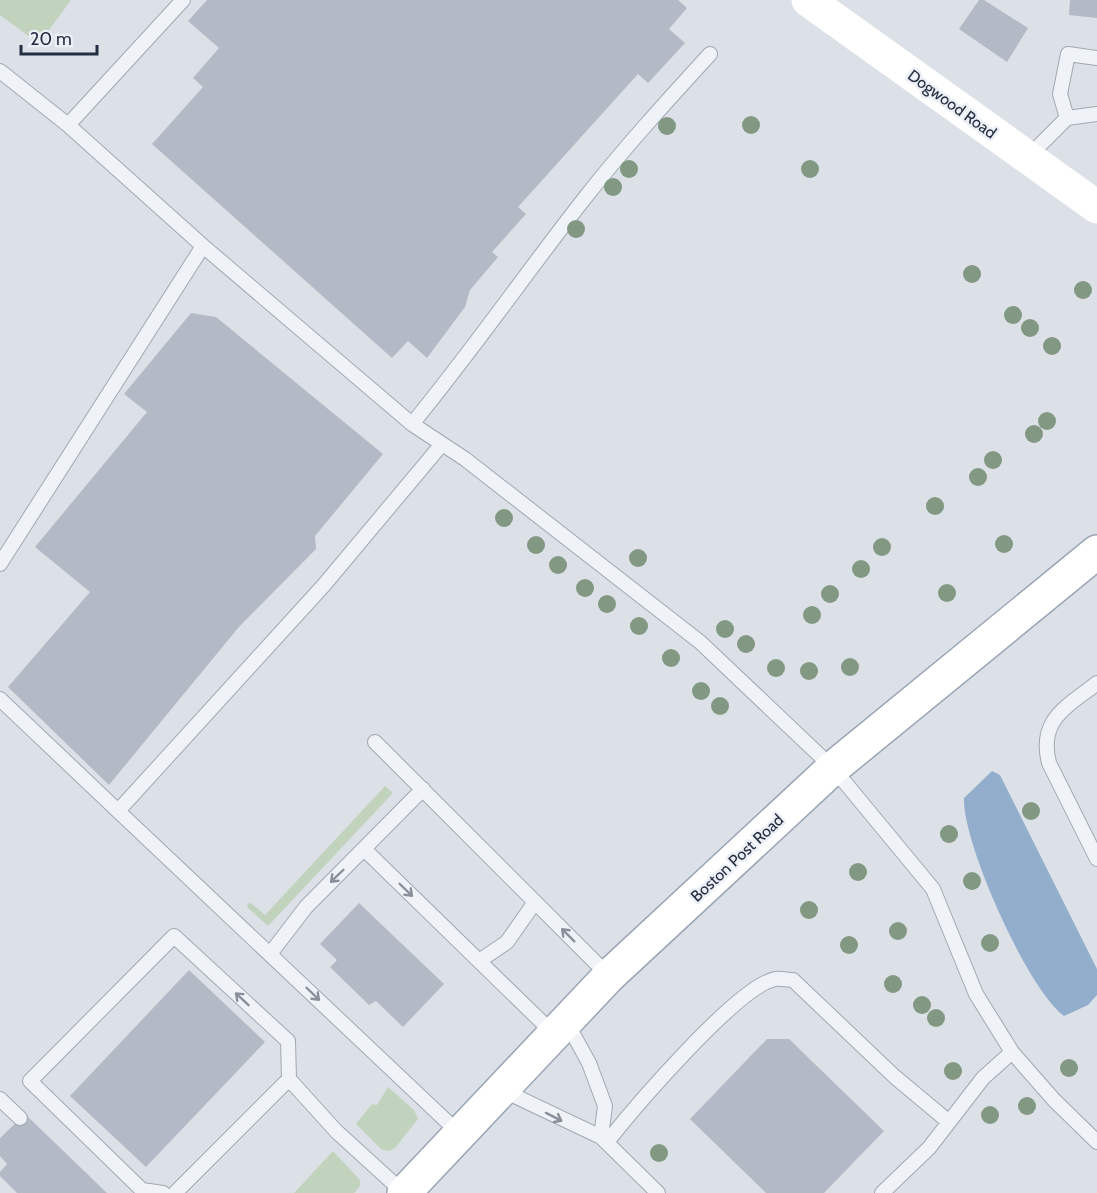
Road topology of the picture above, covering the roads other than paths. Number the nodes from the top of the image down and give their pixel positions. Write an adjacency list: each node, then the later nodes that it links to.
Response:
1 (183, 0): 8 (lane)
2 (808, 0): 9 (main road, Dogwood Road)
3 (710, 54): 12 (lane)
4 (1097, 58): 7 (lane)
5 (0, 71): 8 (lane)
6 (1097, 114): 7 (lane)
7 (1066, 118): 9 (lane)
8 (68, 125): 11 (lane)
9 (1027, 158): 10 (main road, Dogwood Road)
10 (1097, 207)
11 (203, 246): 12 (lane); 15 (lane)
12 (412, 424): 13 (lane)
13 (442, 444): 19 (lane); 21 (lane)
14 (1097, 552): 19 (main road, Boston Post Road)
15 (0, 564)
16 (1097, 683): 23 (lane)
17 (0, 699): 21 (lane)
18 (375, 742): 20 (lane)
19 (833, 768): 27 (main road, Boston Post Road); 29 (lane)
20 (423, 789): 22 (lane); 24 (lane)
21 (118, 811): 25 (lane)
22 (364, 849): 25 (lane, one-way to 25); 26 (lane, one-way to 26)
23 (1097, 859)
24 (535, 902): 26 (lane); 27 (lane, one-way to 24)
25 (270, 954): 35 (lane, one-way to 35)
26 (479, 961): 28 (lane)
27 (609, 976): 28 (main road, Boston Post Road)
28 (561, 1029): 31 (main road, Boston Post Road); 36 (lane)
29 (1012, 1052): 34 (lane); 37 (lane)
30 (289, 1079): 38 (lane, one-way to 38); 39 (lane); 40 (lane)
31 (501, 1090): 35 (main road, Boston Post Road); 36 (lane, one-way to 36)
32 (0, 1099): 33 (lane)
33 (20, 1118)
34 (949, 1122): 36 (lane); 42 (lane)
35 (459, 1133): 40 (main road, Boston Post Road)
36 (604, 1140): 41 (lane)
37 (1097, 1142)
38 (163, 1193)
39 (175, 1193)
40 (404, 1193)
41 (658, 1193)
42 (882, 1193)

